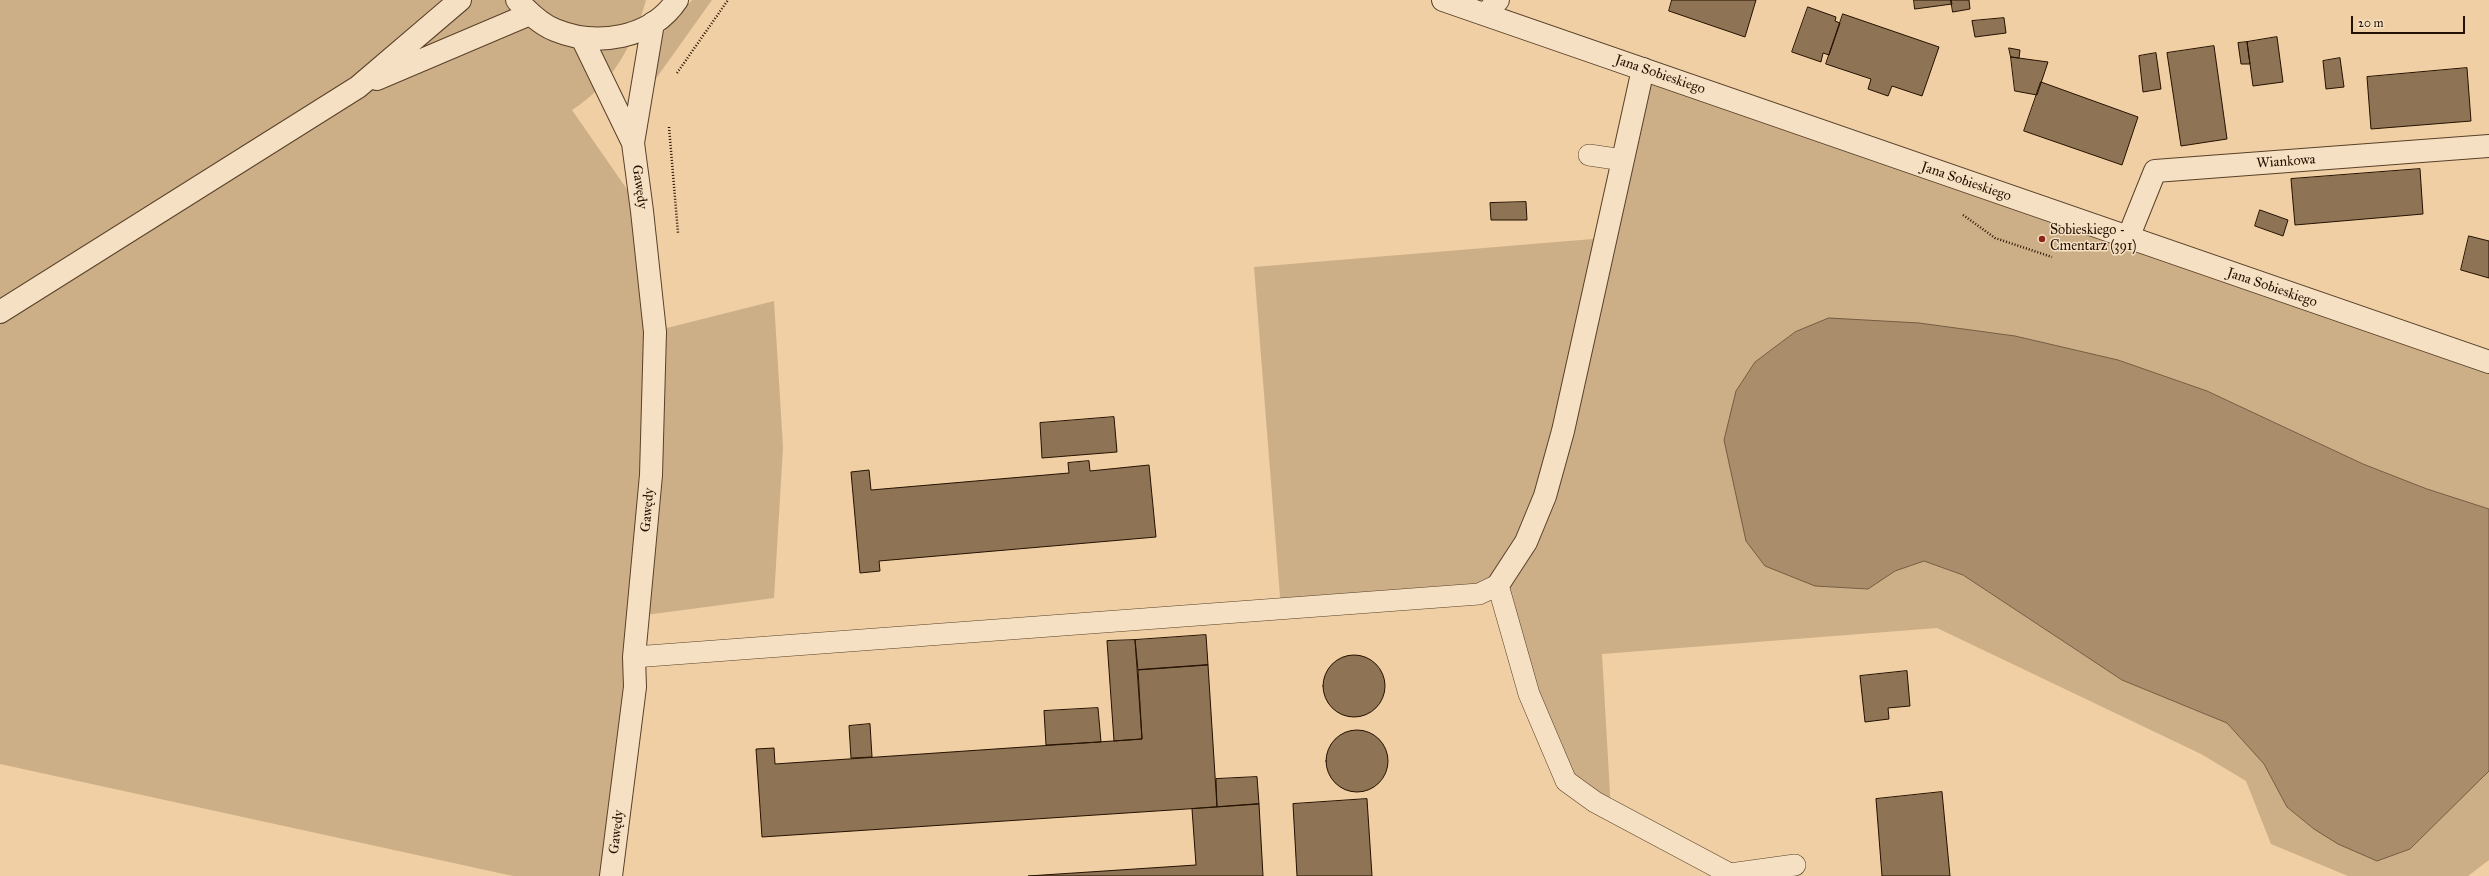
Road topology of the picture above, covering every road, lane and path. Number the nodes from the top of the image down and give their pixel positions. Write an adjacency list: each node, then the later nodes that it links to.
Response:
1 (460, 0): 11 (street)
2 (677, 0): 7 (street)
3 (728, 0): 10 (path)
4 (1443, 0): 6 (street, Jana Sobieskiego)
5 (524, 7): 8 (street); 11 (street)
6 (1492, 7): 9 (street, Jana Sobieskiego)
7 (653, 23): 8 (street); 13 (street, Gawędy)
8 (582, 38): 13 (street, Gawędy)
9 (1643, 69): 16 (street); 19 (street, Jana Sobieskiego)
10 (675, 77)
11 (358, 87): 21 (street)
12 (669, 121): 18 (path)
13 (632, 143): 24 (street, Gawędy)
14 (2489, 146): 19 (street, Wiankowa)
15 (1589, 155): 16 (lane)
16 (1623, 160): 23 (street)
17 (1960, 213): 20 (path)
18 (679, 237)
19 (2128, 238): 22 (street, Jana Sobieskiego)
20 (2052, 257)
21 (0, 312)
22 (2489, 362)
23 (1498, 585): 24 (lane); 25 (lane)
24 (634, 657): 26 (street, Gawędy)
25 (1795, 865)
26 (611, 876)

